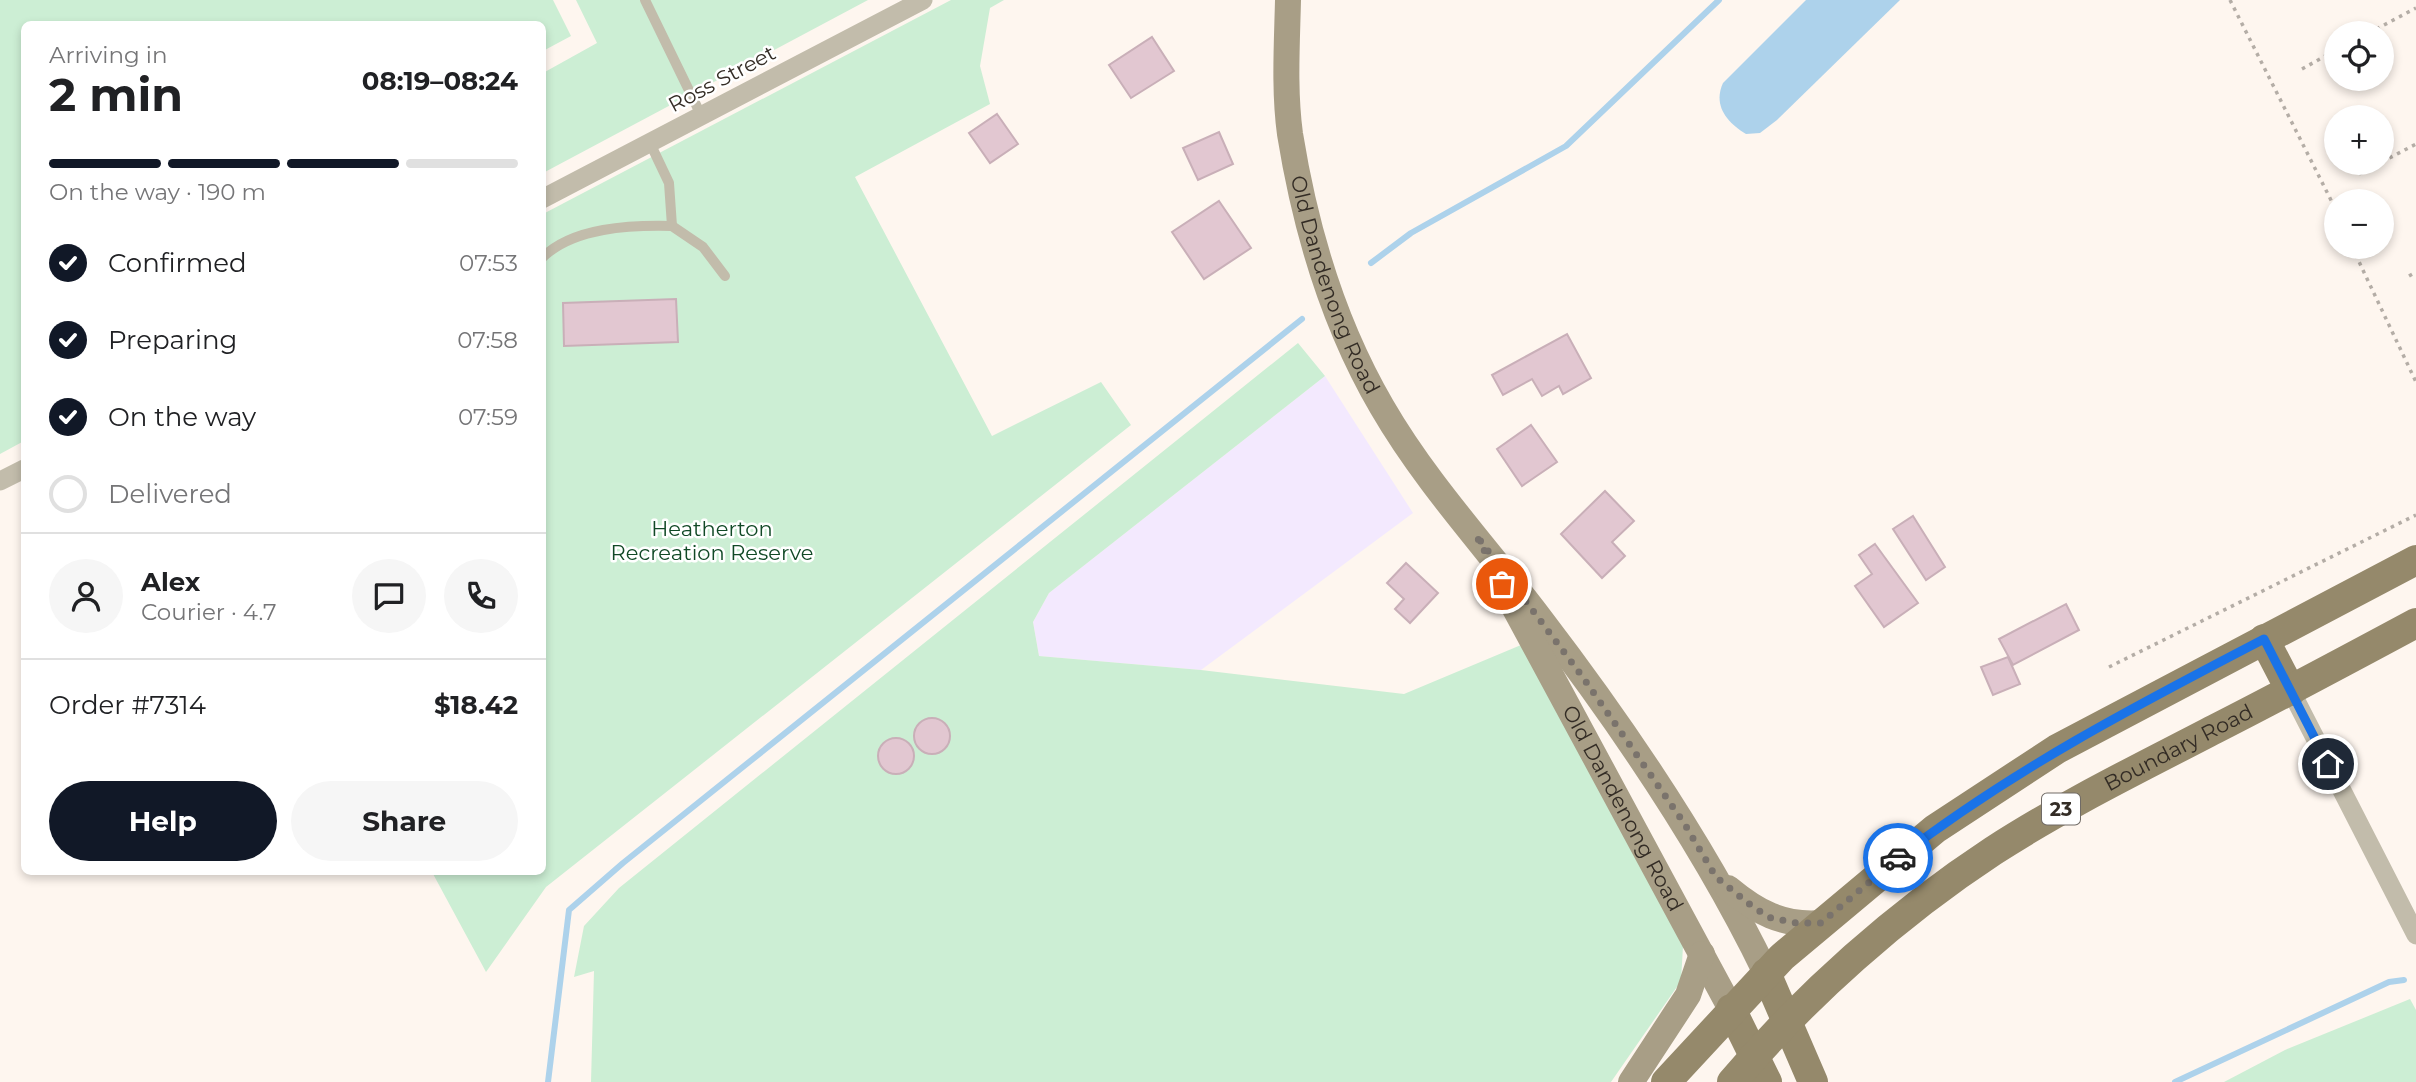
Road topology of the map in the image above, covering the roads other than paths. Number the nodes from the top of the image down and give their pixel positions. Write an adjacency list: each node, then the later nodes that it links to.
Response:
1 (645, 0): 4 (lane)
2 (923, 0): 4 (street, Ross Street)
3 (1288, 0): 12 (main road, Old Dandenong Road)
4 (701, 115): 5 (street, Ross Street)
5 (650, 144): 6 (street, Ross Street); 7 (lane)
6 (546, 198)
7 (672, 226): 8 (lane); 9 (lane)
8 (546, 255)
9 (725, 276)
10 (21, 470): 11 (street)
11 (0, 481)
12 (1476, 535): 17 (main road, Old Dandenong Road); 20 (main road, Old Dandenong Road)
13 (2416, 560): 15 (main road, 23)
14 (2416, 623): 16 (main road, Boundary Road / 23)
15 (2264, 639): 16 (main road); 18 (main road, 23)
16 (2291, 691): 19 (street); 23 (main road, Boundary Road / 23)
17 (1716, 877): 18 (main road); 21 (main road, Old Dandenong Road)
18 (1821, 923): 21 (main road, 23)
19 (2416, 935)
20 (1702, 954): 22 (main road, Old Dandenong Road); 25 (main road)
21 (1766, 973): 22 (main road, 23); 23 (main road, Old Dandenong Road)
22 (1731, 1009): 24 (main road, Old Dandenong Road); 26 (main road, 23)
23 (1788, 1022): 24 (main road, Boundary Road / 23); 28 (main road, Old Dandenong Road)
24 (1761, 1069): 27 (main road, Boundary Road / 23)
25 (1631, 1082)
26 (1666, 1082)
27 (1732, 1082)
28 (1813, 1082)

